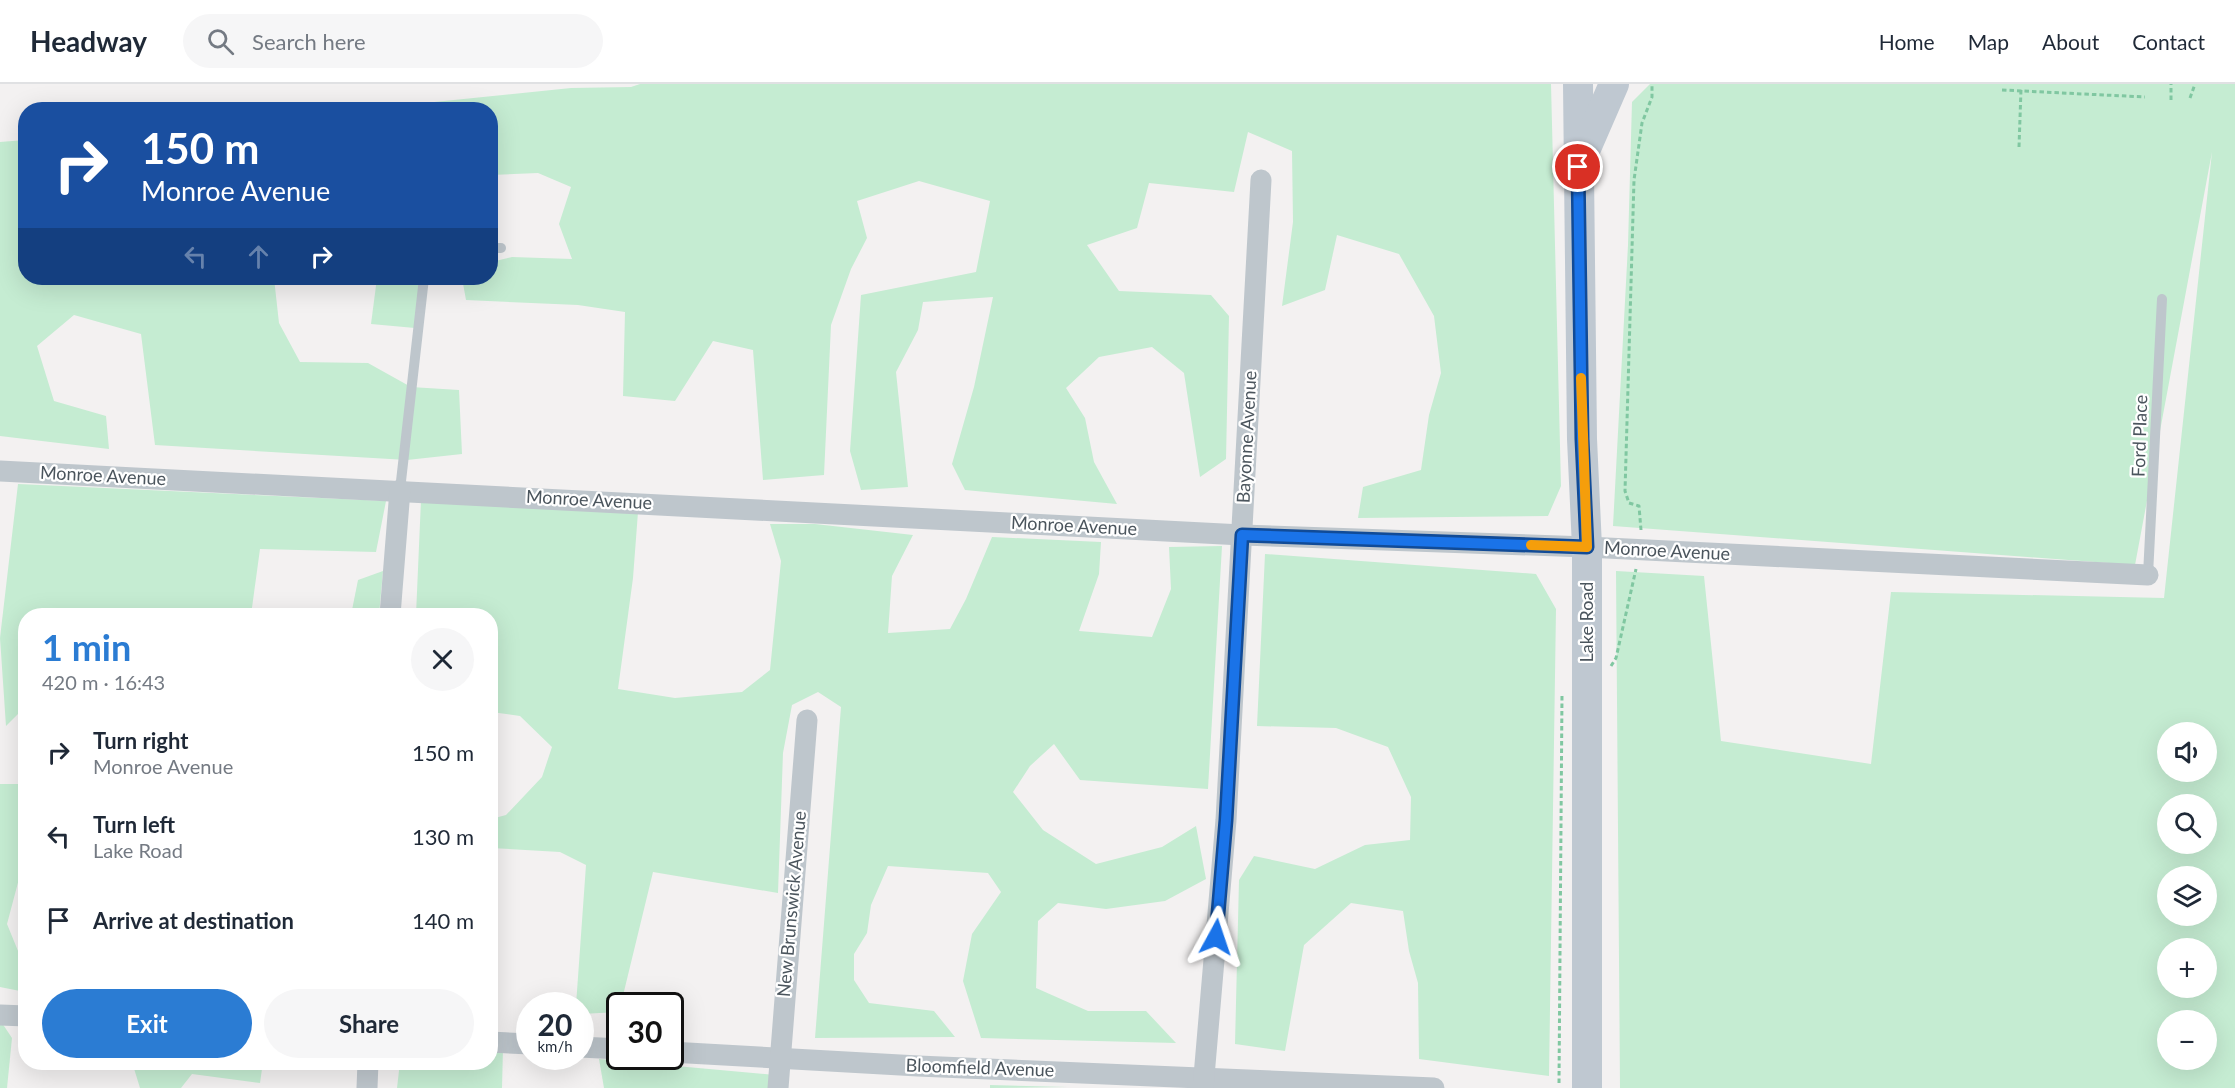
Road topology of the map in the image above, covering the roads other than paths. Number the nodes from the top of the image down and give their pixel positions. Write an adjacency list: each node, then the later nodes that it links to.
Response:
1 (1578, 84): 3 (street, Lake Road)
2 (1614, 84): 3 (street)
3 (1578, 167): 10 (street, Lake Road)
4 (1261, 180): 9 (street, Bayonne Avenue)
5 (423, 285): 8 (lane)
6 (2162, 299): 11 (lane, Ford Place)
7 (0, 471): 8 (street, Monroe Avenue)
8 (400, 490): 9 (street, Monroe Avenue); 12 (street)
9 (1242, 535): 10 (street, Monroe Avenue); 21 (street, Bayonne Avenue)
10 (1587, 547): 11 (street, Monroe Avenue); 22 (street, Lake Road)
11 (2148, 575)
12 (391, 608)
13 (807, 720): 19 (street, New Brunswick Avenue)
14 (0, 1015): 15 (street)
15 (18, 1016)
16 (498, 1042): 17 (street)
17 (516, 1043)
18 (684, 1053): 19 (street, Bloomfield Avenue)
19 (780, 1058): 21 (street, Bloomfield Avenue); 24 (street, New Brunswick Avenue)
20 (368, 1070): 23 (street)
21 (1203, 1083): 25 (street, Bloomfield Avenue)
22 (1573, 1085)
23 (367, 1088)
24 (778, 1088)
25 (1434, 1088)

